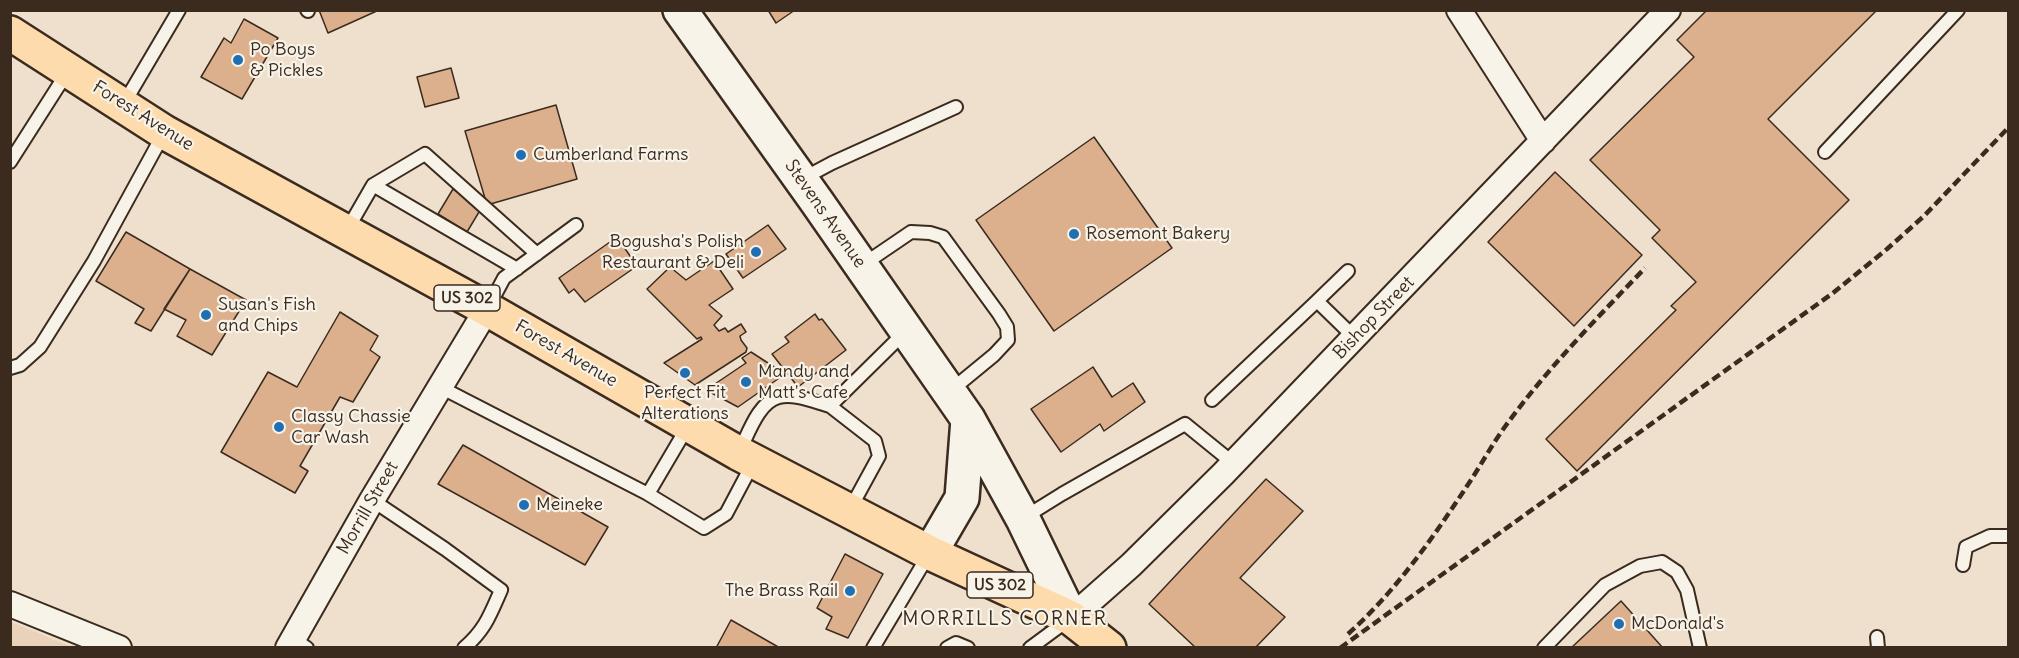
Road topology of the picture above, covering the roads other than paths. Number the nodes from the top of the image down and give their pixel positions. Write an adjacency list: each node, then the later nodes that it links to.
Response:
1 (179, 10): 8 (lane)
2 (680, 10): 14 (main road, Stevens Avenue)
3 (1459, 10): 11 (street)
4 (1668, 10): 11 (street, Bishop Street)
5 (1959, 10): 12 (lane)
6 (10, 33): 7 (highway, Forest Avenue / US 302)
7 (68, 70): 8 (highway, Forest Avenue / US 302); 13 (lane)
8 (123, 105): 10 (highway, Forest Avenue / US 302)
9 (956, 107): 14 (lane)
10 (164, 132): 17 (highway, Forest Avenue / US 302); 26 (lane)
11 (1544, 141): 25 (street, Bishop Street)
12 (1825, 152)
13 (10, 162)
14 (801, 180): 19 (main road, Stevens Avenue)
15 (373, 185): 17 (lane); 18 (lane); 20 (lane)
16 (576, 225): 18 (lane)
17 (346, 232): 23 (highway, Forest Avenue / US 302)
18 (537, 254): 20 (lane)
19 (861, 266): 24 (main road, Stevens Avenue); 28 (lane)
20 (517, 269): 23 (lane)
21 (1348, 271): 22 (lane)
22 (1317, 301): 25 (lane); 29 (lane)
23 (487, 309): 27 (street, Morrill Street); 32 (highway, Forest Avenue / US 302)
24 (906, 331): 28 (main road, Stevens Avenue); 30 (lane)
25 (1355, 338): 34 (street, Bishop Street)
26 (10, 368)
27 (440, 387): 35 (lane); 36 (street, Morrill Street)
28 (948, 393): 31 (main road, Stevens Avenue)
29 (1212, 400)
30 (830, 406): 33 (lane); 37 (lane)
31 (968, 419): 38 (main road, Stevens Avenue); 40 (main road)
32 (688, 425): 33 (highway, Forest Avenue / US 302); 35 (lane)
33 (746, 457): 35 (lane); 37 (highway, Forest Avenue / US 302)
34 (1233, 463): 38 (lane); 43 (street, Bishop Street)
35 (648, 494)
36 (372, 500): 44 (street, Morrill Street); 46 (lane)
37 (848, 512): 40 (highway, Forest Avenue / US 302)
38 (1023, 519): 43 (main road, Stevens Avenue)
39 (2008, 536): 41 (lane)
40 (930, 553): 43 (highway, Forest Avenue / US 302); 47 (lane)
41 (1963, 565)
42 (10, 604): 45 (street)
43 (1071, 618): 50 (lane); 51 (highway, US 302)
44 (296, 645)
45 (119, 648)
46 (464, 648)
47 (873, 648)
48 (947, 648): 49 (lane)
49 (968, 648)
50 (1030, 648)
51 (1108, 648)
52 (1544, 648): 53 (lane)
53 (1700, 648)

